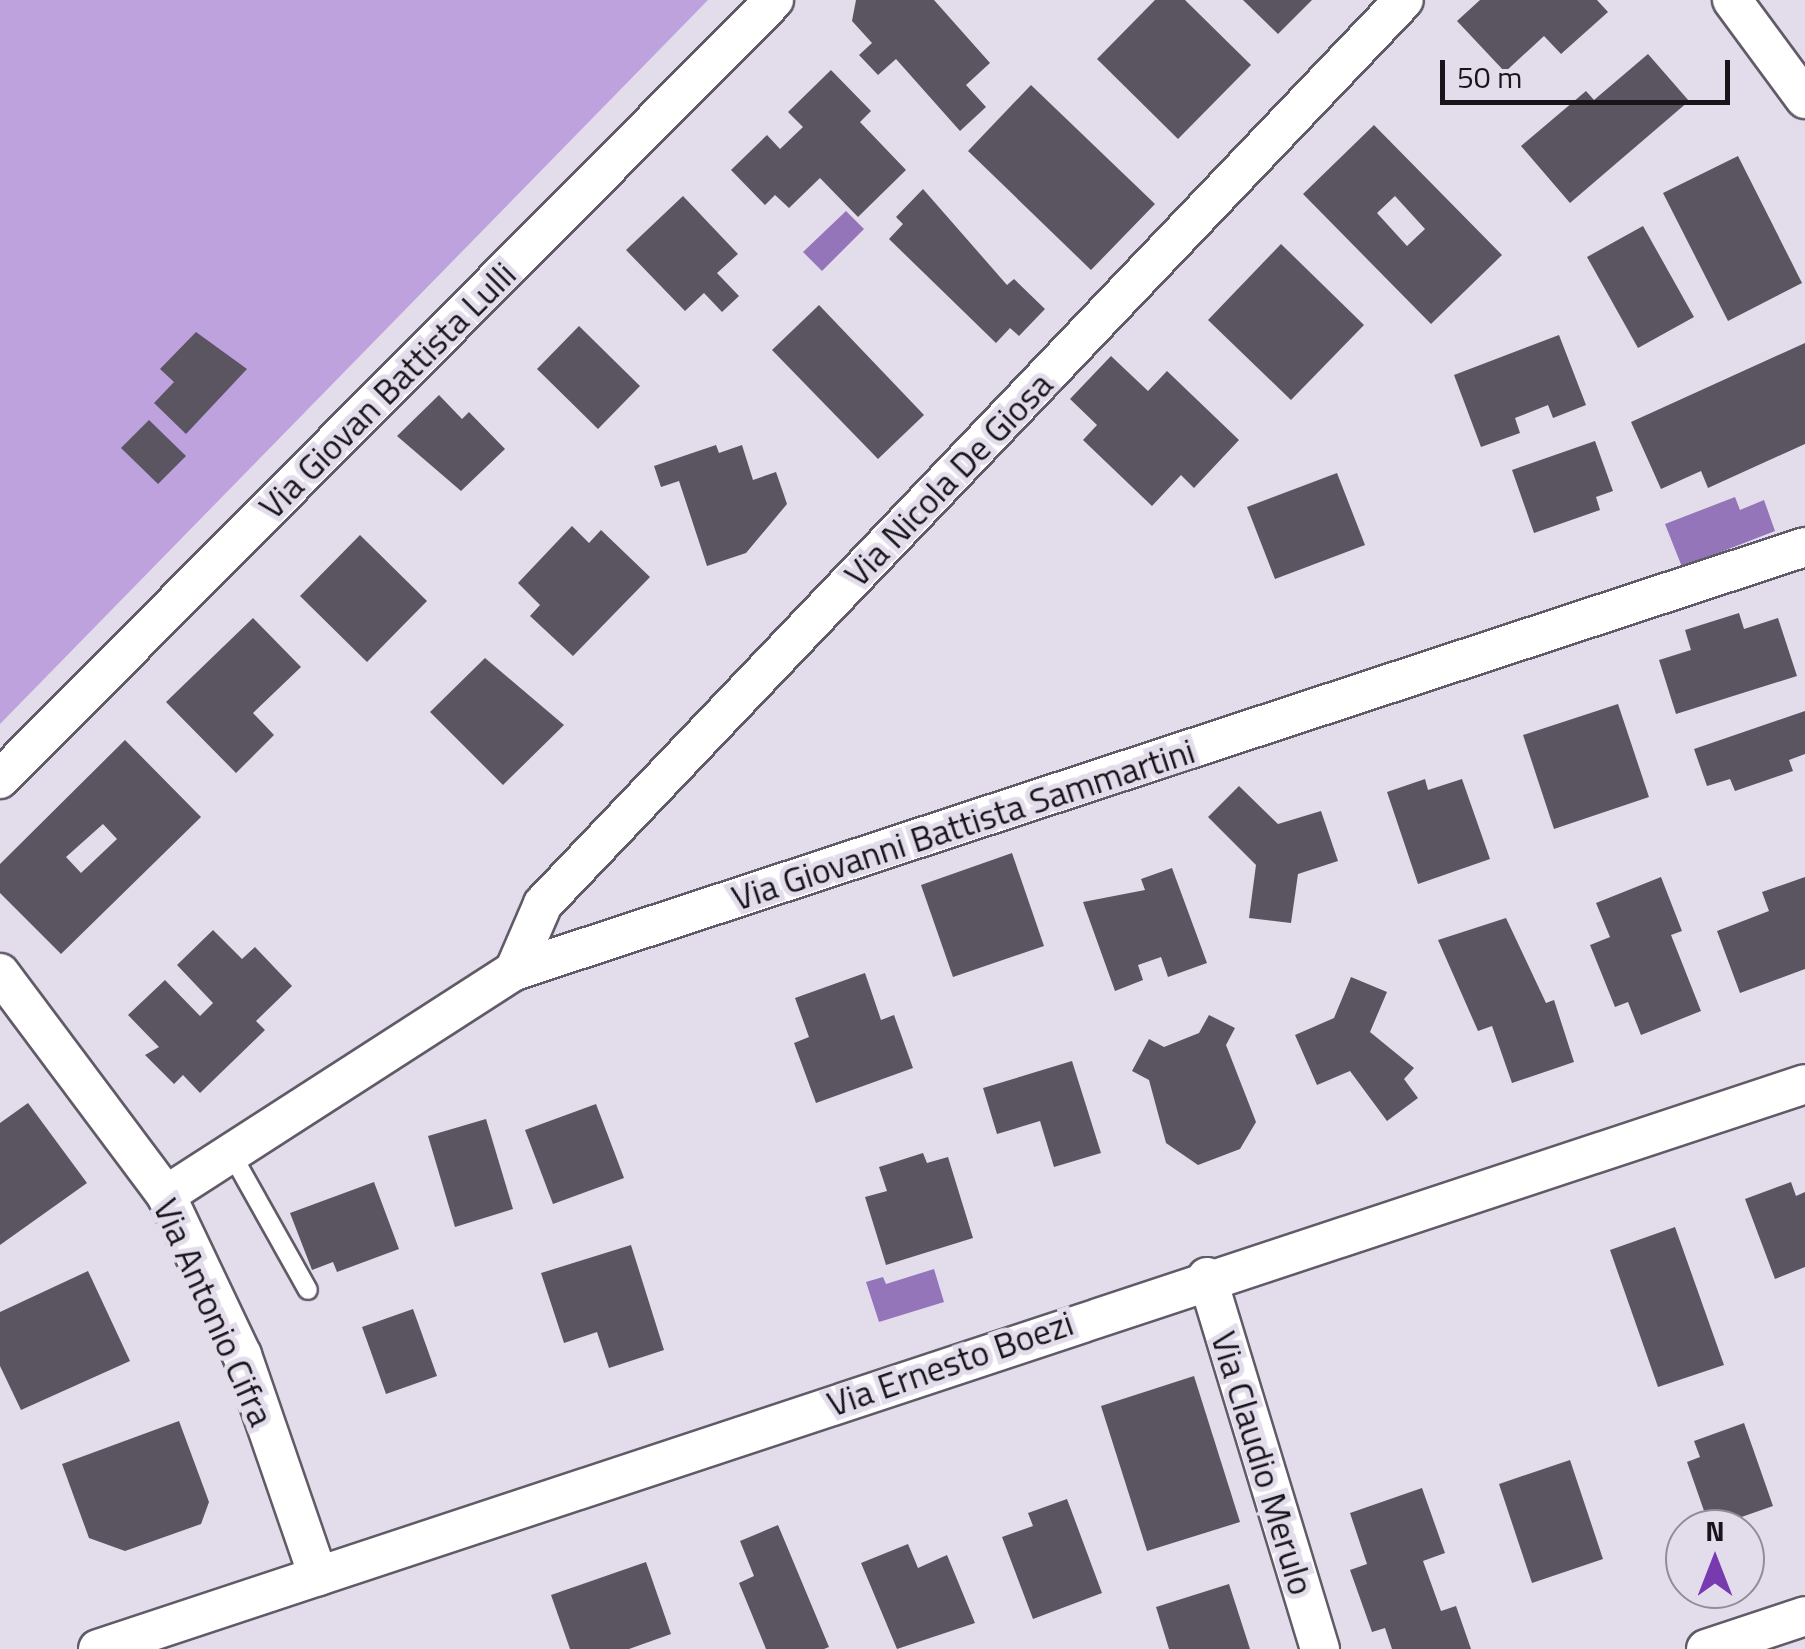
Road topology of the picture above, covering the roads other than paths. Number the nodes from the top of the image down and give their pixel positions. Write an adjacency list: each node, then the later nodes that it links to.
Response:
1 (774, 0): 6 (street, Via Giovan Battista Lulli)
2 (1404, 0): 7 (street, Via Nicola De Giosa)
3 (1732, 0): 4 (street)
4 (1805, 99)
5 (1805, 547): 7 (street, Via Giovanni Battista Sammartini)
6 (0, 780)
7 (514, 971): 10 (street, Via Giovanni Battista Sammartini)
8 (0, 973): 11 (street, Via Antonio Cifra)
9 (1805, 1084): 12 (street, Via Ernesto Boezi)
10 (231, 1153): 11 (street, Via Giovanni Battista Sammartini); 13 (lane)
11 (166, 1195): 14 (street, Via Antonio Cifra)
12 (1206, 1276): 14 (street, Via Ernesto Boezi); 17 (street, Via Claudio Merulo)
13 (308, 1290)
14 (318, 1576): 16 (street, Via Ernesto Boezi)
15 (1805, 1616): 18 (street)
16 (98, 1649)
17 (1320, 1649)
18 (1706, 1649)

